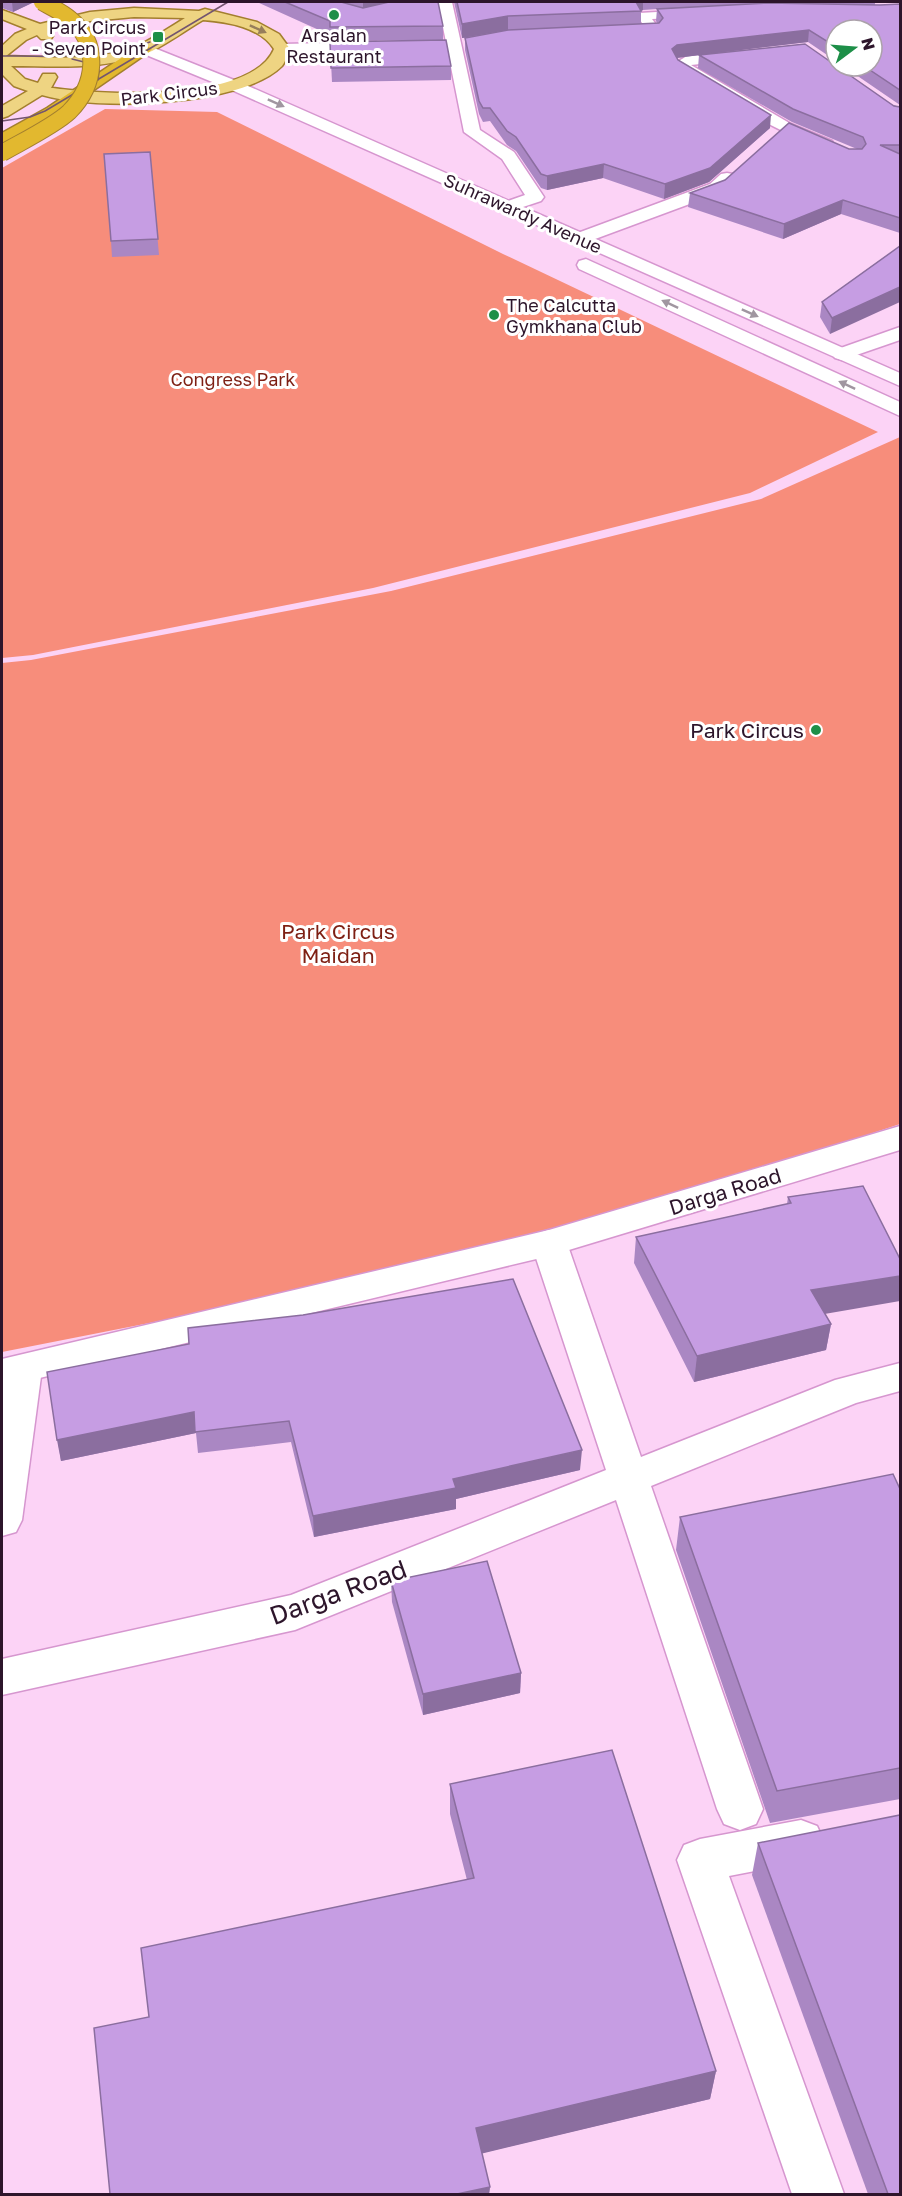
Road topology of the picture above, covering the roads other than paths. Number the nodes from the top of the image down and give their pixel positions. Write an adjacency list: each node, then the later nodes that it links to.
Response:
1 (42, 2): 29 (highway, bridge)
2 (217, 2): 6 (main road)
3 (445, 2): 31 (street)
4 (24, 5): 8 (main road)
5 (2, 14): 9 (main road)
6 (195, 14): 8 (main road); 12 (main road); 14 (main road, one-way to 14)
7 (702, 14): 10 (lane)
8 (61, 22): 9 (main road); 11 (main road)
9 (39, 29): 16 (main road); 17 (main road)
10 (620, 32)
11 (102, 36)
12 (134, 46): 17 (main road); 18 (street, Suhrawardy Avenue); 21 (highway)
13 (396, 47): 14 (street)
14 (282, 49): 18 (main road, Park Circus)
15 (763, 54): 25 (street)
16 (2, 56): 17 (main road); 19 (main road, Park Circus)
17 (60, 56): 19 (main road)
18 (234, 85): 20 (main road, Park Circus); 31 (street, Suhrawardy Avenue, one-way to 31)
19 (42, 89): 21 (main road, Park Circus); 24 (main road)
20 (200, 93): 22 (main road, Park Circus); 23 (street)
21 (76, 96): 22 (main road, Park Circus); 26 (highway)
22 (110, 100): 29 (main road)
23 (221, 102)
24 (2, 113)
25 (785, 127): 27 (street); 28 (street)
26 (2, 140)
27 (767, 142)
28 (844, 153)
29 (2, 155)
30 (741, 165): 32 (street)
31 (511, 206): 32 (street, Suhrawardy Avenue)
32 (581, 238): 35 (street, Suhrawardy Avenue, one-way to 35)
33 (567, 256): 37 (street, Suhrawardy Avenue, one-way to 33)
34 (900, 333): 35 (street)
35 (842, 354): 36 (street, Suhrawardy Avenue)
36 (900, 380)
37 (900, 410)
38 (900, 1138): 39 (street, Darga Road)
39 (549, 1243): 40 (street, Darga Road); 42 (street)
40 (12, 1371): 43 (street)
41 (900, 1377): 42 (street, Darga Road)
42 (628, 1479): 44 (street, Darga Road); 45 (street)
43 (2, 1520)
44 (2, 1677)
45 (740, 1809)
46 (842, 1833): 47 (street)
47 (818, 2194)

